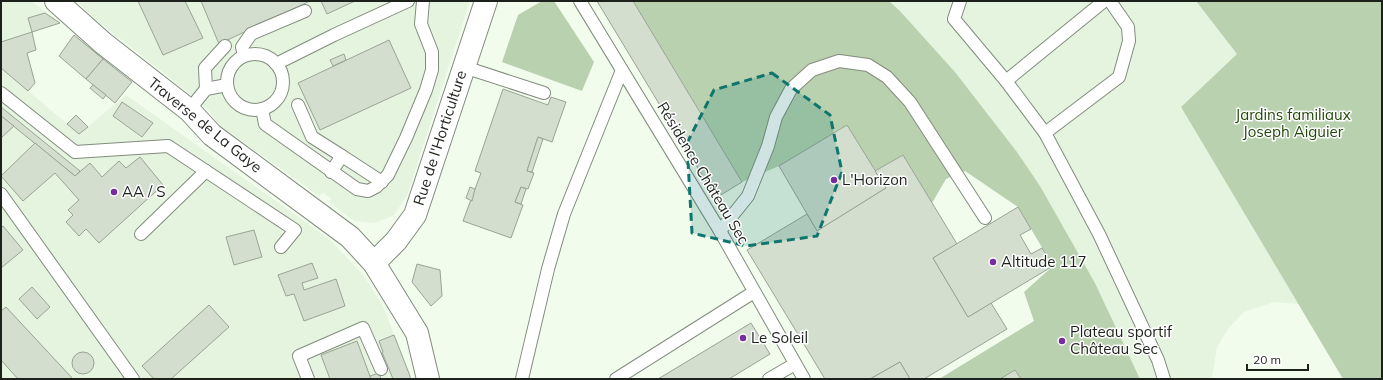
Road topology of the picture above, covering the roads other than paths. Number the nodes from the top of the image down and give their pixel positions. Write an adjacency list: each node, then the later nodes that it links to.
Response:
1 (56, 1): 22 (street, Traverse de La Gaye)
2 (408, 1): 12 (lane)
3 (423, 1): 27 (lane)
4 (486, 1): 13 (street, Rue de l'Horticulture)
5 (580, 1): 14 (lane, Résidence Château Sec)
6 (960, 1): 15 (lane)
7 (1104, 1): 15 (lane)
8 (1110, 1): 23 (lane)
9 (305, 11): 11 (lane)
10 (225, 46): 17 (lane)
11 (244, 56): 12 (lane); 16 (lane)
12 (276, 64): 21 (lane)
13 (464, 67): 18 (lane); 33 (street, Rue de l'Horticulture)
14 (622, 70): 30 (lane, Résidence Château Sec); 40 (lane)
15 (1006, 81): 23 (lane)
16 (227, 85): 17 (lane); 21 (lane)
17 (206, 89): 22 (lane)
18 (544, 93)
19 (1, 94): 25 (lane)
20 (298, 105): 24 (lane)
21 (262, 109): 26 (lane)
22 (189, 110): 33 (street, Traverse de La Gaye)
23 (1045, 133): 44 (lane)
24 (342, 156): 26 (lane); 27 (lane)
25 (206, 171): 31 (lane); 32 (lane)
26 (331, 172): 27 (lane)
27 (382, 182)
28 (1, 194): 37 (lane)
29 (985, 218): 30 (lane)
30 (720, 231): 34 (lane, Résidence Château Sec)
31 (141, 234)
32 (281, 247)
33 (374, 263): 39 (street)
34 (754, 292): 35 (lane, Résidence Château Sec); 41 (lane)
35 (795, 364): 42 (lane); 43 (lane, Résidence Château Sec)
36 (381, 369): 38 (lane)
37 (132, 379)
38 (308, 379)
39 (428, 379)
40 (522, 379)
41 (616, 379)
42 (769, 379)
43 (803, 379)
44 (1164, 379)

